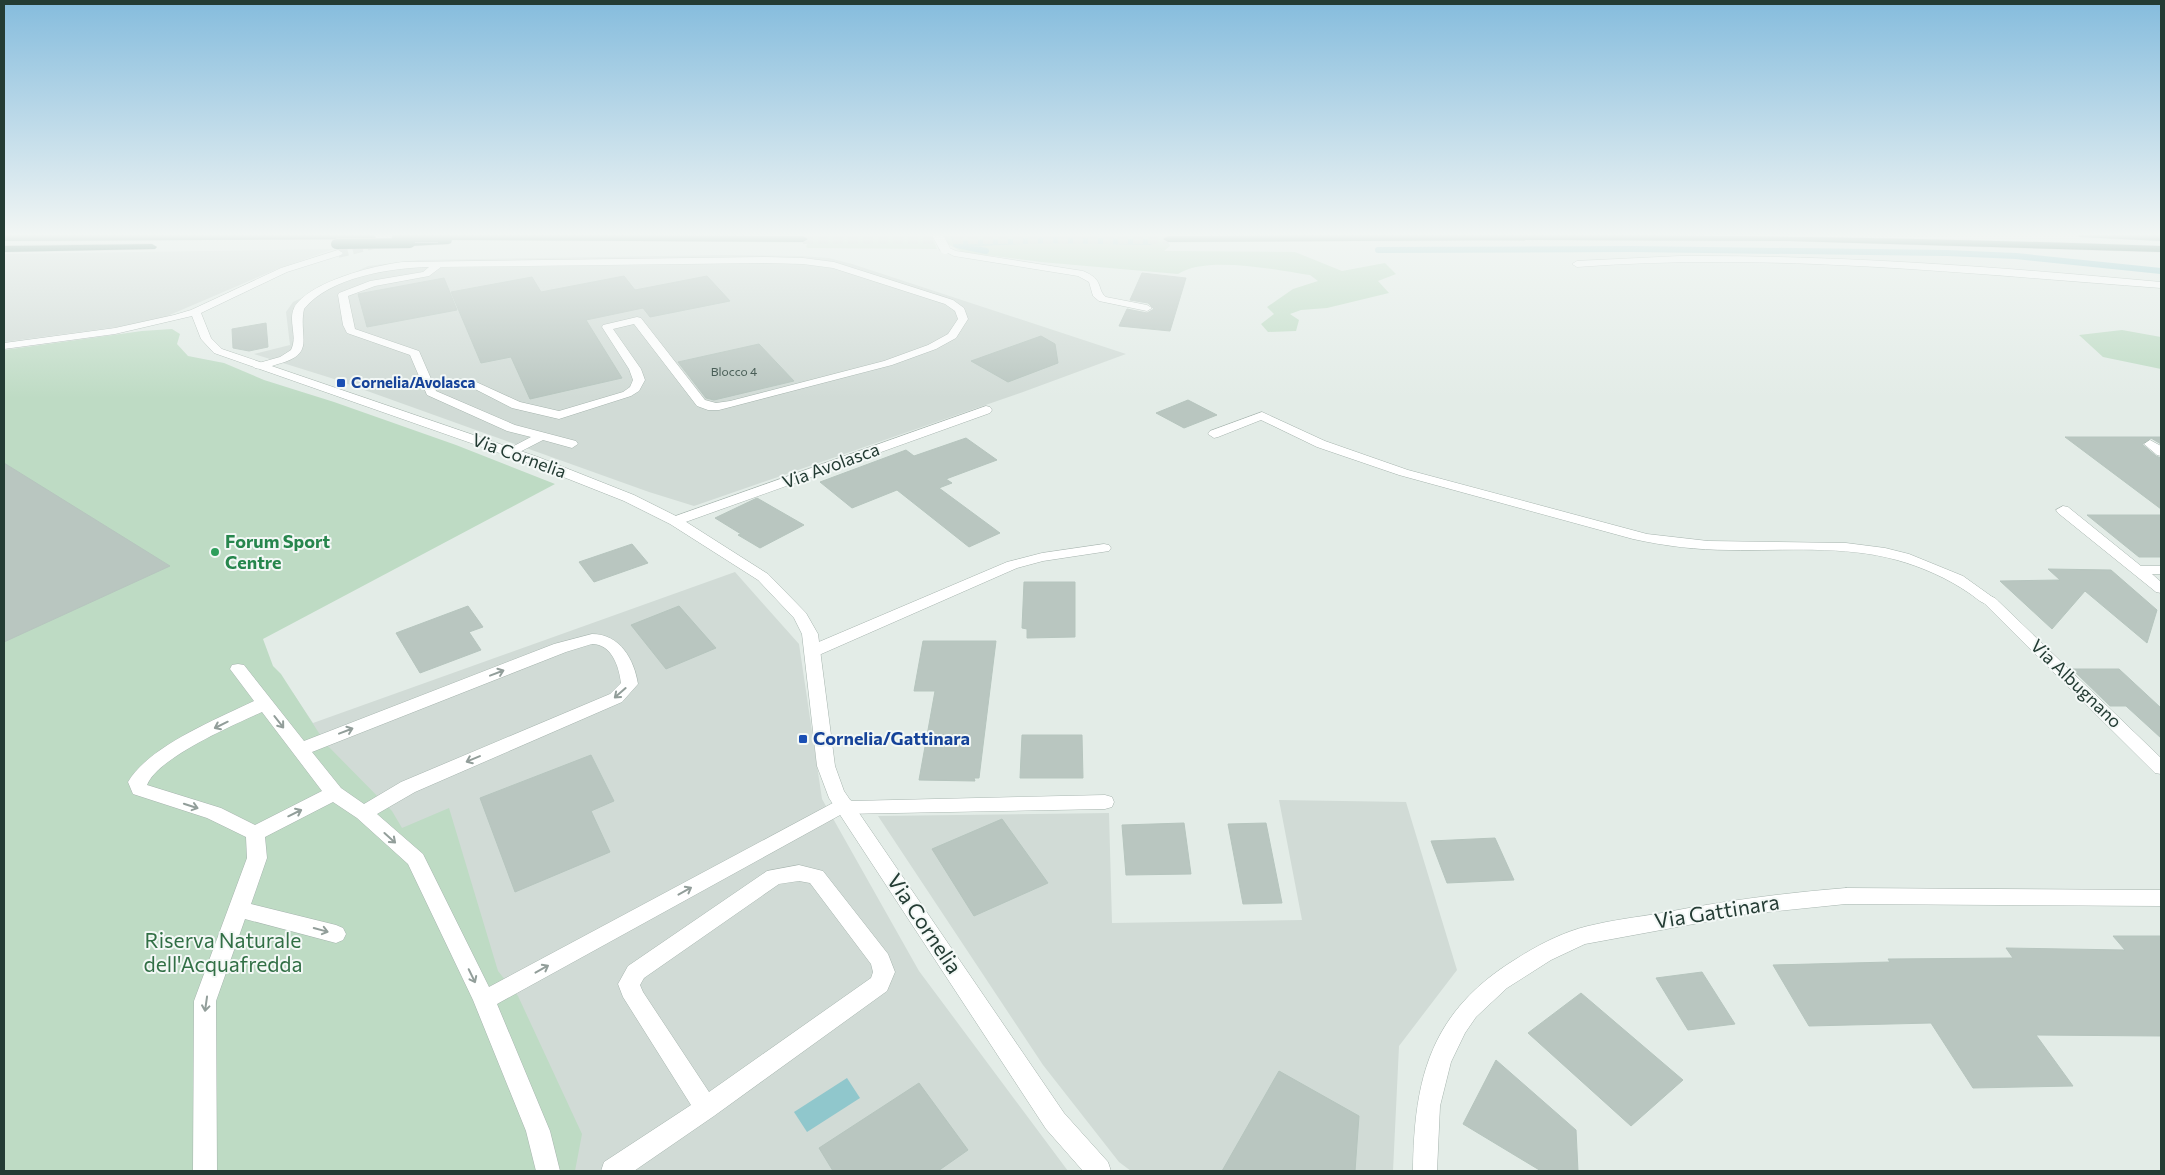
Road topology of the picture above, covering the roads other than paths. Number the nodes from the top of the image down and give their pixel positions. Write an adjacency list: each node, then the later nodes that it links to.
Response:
1 (244, 289): 7 (street)
2 (327, 289): 9 (street)
3 (360, 289): 10 (street)
4 (908, 289): 10 (street)
5 (1097, 289): 6 (street, bridge)
6 (1147, 308)
7 (195, 312): 8 (street); 9 (street, Via Cornelia)
8 (4, 346)
9 (259, 366): 17 (street, Via Cornelia)
10 (428, 385): 13 (street)
11 (986, 410): 19 (street, Via Avolasca)
12 (1214, 434): 28 (street, Via Albugnano)
13 (540, 437): 14 (street); 17 (street)
14 (572, 444)
15 (2150, 444): 16 (street)
16 (2161, 452)
17 (510, 453): 19 (street, Via Cornelia)
18 (2063, 510): 21 (street)
19 (675, 521): 24 (street, Via Cornelia)
20 (1104, 548): 24 (street)
21 (2138, 570): 22 (street); 23 (street)
22 (2161, 570)
23 (2161, 589)
24 (813, 651): 31 (street, Via Cornelia)
25 (238, 669): 26 (street)
26 (265, 703): 27 (street, one-way to 27); 33 (street, one-way to 33)
27 (301, 749): 29 (street); 32 (street, one-way to 32)
28 (2161, 768)
29 (334, 793): 32 (street); 33 (street, one-way to 29)
30 (1105, 802): 31 (street)
31 (845, 806): 37 (street, one-way to 31); 42 (street, Via Cornelia)
32 (364, 813): 37 (street, one-way to 37)
33 (255, 833): 35 (street)
34 (2161, 898): 43 (street, Via Gattinara)
35 (240, 909): 36 (street, one-way to 36); 39 (street, one-way to 39)
36 (336, 934)
37 (484, 1000): 40 (street)
38 (706, 1108): 38 (street); 41 (street)
39 (205, 1171)
40 (548, 1171)
41 (613, 1171)
42 (1099, 1171)
43 (1425, 1171)

